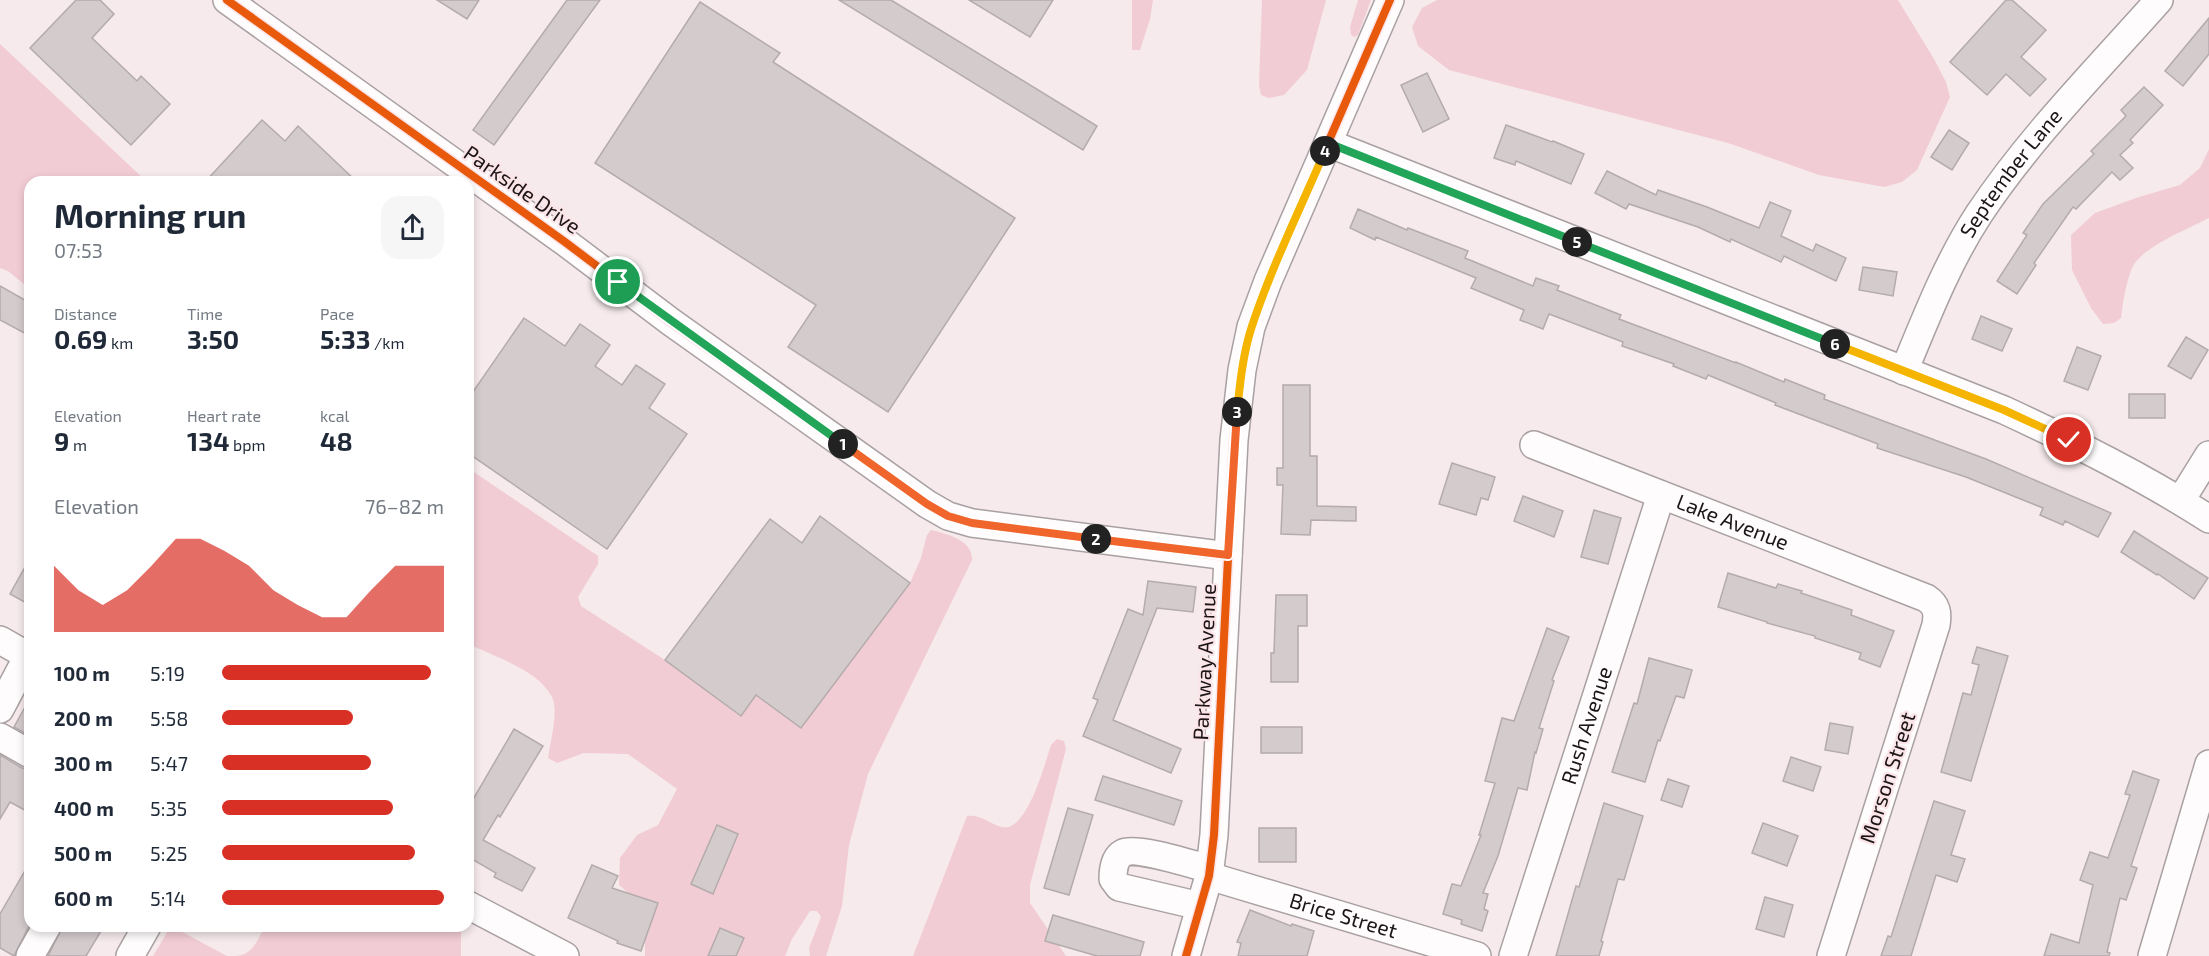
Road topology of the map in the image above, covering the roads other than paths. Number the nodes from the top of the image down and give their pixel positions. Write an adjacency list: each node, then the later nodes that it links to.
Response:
1 (227, 0): 5 (street, Parkside Drive)
2 (1390, 0): 4 (street, Parkway Avenue)
3 (2159, 0): 7 (street, September Lane)
4 (1328, 143): 7 (street); 13 (street, Parkway Avenue)
5 (473, 176)
6 (474, 177): 13 (street, Parkside Drive)
7 (1904, 371): 11 (street)
8 (1534, 446): 10 (street, Lake Avenue)
9 (2209, 455): 11 (street)
10 (1661, 495): 14 (street, Lake Avenue); 32 (street, Rush Avenue)
11 (2181, 501): 12 (street)
12 (2209, 519)
13 (1228, 555): 22 (street, Parkway Avenue)
14 (1931, 602): 33 (street, Morson Street)
15 (0, 640): 16 (street)
16 (24, 652)
17 (24, 664): 18 (street)
18 (0, 709)
19 (0, 737): 20 (street)
20 (24, 751)
21 (2209, 764): 34 (street)
22 (1209, 872): 23 (street, Parkway Avenue); 23 (street, Brice Street); 31 (street, Brice Street)
23 (1200, 906): 30 (street, Parkway Avenue)
24 (474, 907): 29 (street)
25 (44, 932): 27 (street)
26 (144, 932): 28 (street)
27 (30, 956)
28 (130, 956)
29 (565, 956)
30 (1186, 956)
31 (1477, 956)
32 (1513, 956)
33 (1831, 956)
34 (2152, 956)

